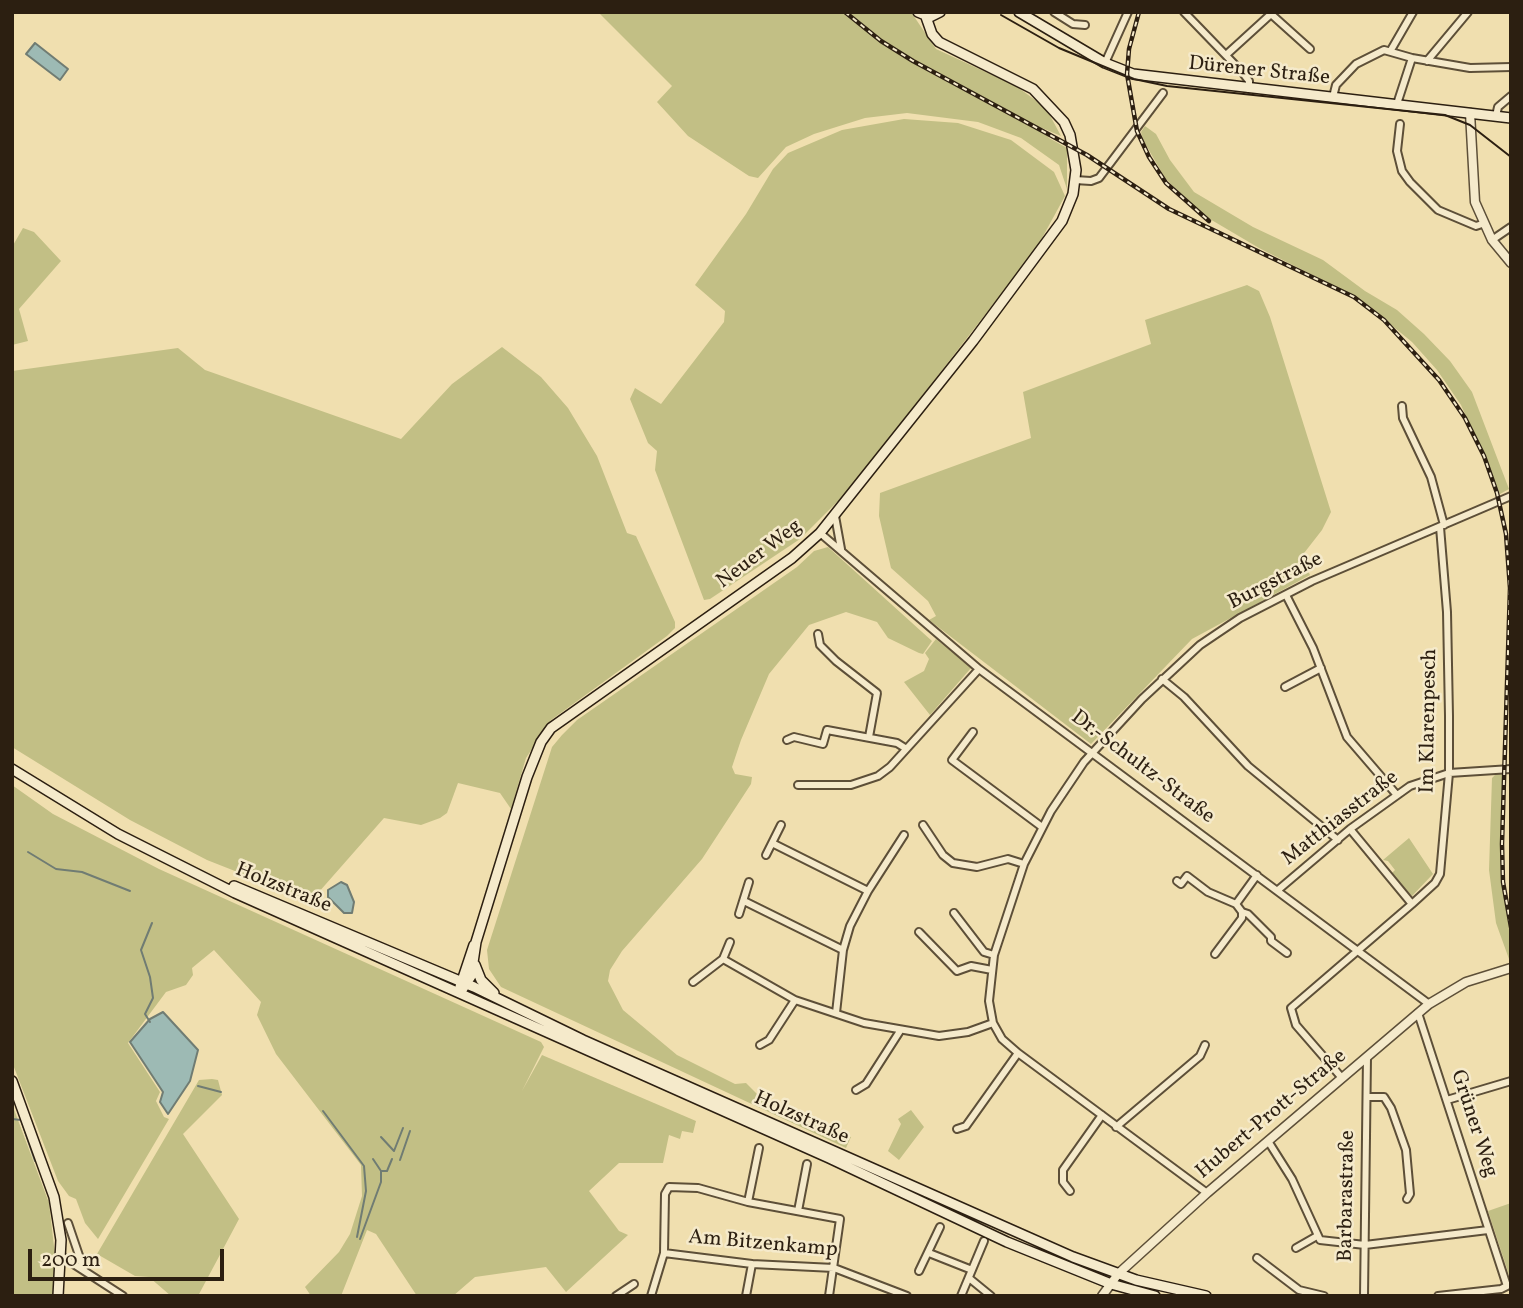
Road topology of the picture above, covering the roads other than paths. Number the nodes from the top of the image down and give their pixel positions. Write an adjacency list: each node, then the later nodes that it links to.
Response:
1 (940, 12): 8 (main road)
2 (1019, 12): 15 (main road, Dürener Straße)
3 (1054, 12): 9 (street)
4 (1128, 12): 15 (street)
5 (1184, 12): 12 (street)
6 (1413, 12): 11 (street)
7 (1468, 12): 14 (street)
8 (922, 14): 26 (main road, Neuer Weg)
9 (1085, 25)
10 (1310, 49): 12 (street)
11 (1391, 50): 13 (street); 20 (street)
12 (1226, 55): 17 (street)
13 (1412, 58): 14 (street); 21 (street)
14 (1427, 61): 16 (street)
15 (1105, 63): 17 (main road, Dürener Straße)
16 (1511, 67)
17 (1249, 89): 20 (main road, Dürener Straße)
18 (1163, 93): 26 (street)
19 (1511, 96): 23 (street)
20 (1333, 97): 21 (main road, Dürener Straße)
21 (1397, 104): 22 (main road, Dürener Straße)
22 (1470, 113): 23 (main road, Dürener Straße); 27 (street)
23 (1496, 116): 24 (main road, Dürener Straße)
24 (1511, 118)
25 (1400, 124): 27 (street)
26 (1075, 180): 33 (main road, Neuer Weg)
27 (1482, 224): 29 (street)
28 (1511, 227): 29 (street)
29 (1492, 240): 30 (street)
30 (1511, 262)
31 (1402, 406): 34 (street, Im Klarenpesch)
32 (1511, 496): 34 (street, Burgstraße)
33 (835, 515): 35 (main road, Neuer Weg); 36 (street)
34 (1442, 526): 37 (street, Burgstraße); 50 (street, Im Klarenpesch)
35 (820, 533): 36 (street, Dr.-Schultz-Straße); 82 (main road, Neuer Weg)
36 (842, 551): 39 (street, Dr.-Schultz-Straße)
37 (1286, 595): 40 (street); 41 (street, Burgstraße)
38 (818, 634): 44 (street)
39 (979, 668): 46 (street); 47 (street, Dr.-Schultz-Straße)
40 (1321, 668): 42 (street); 52 (street)
41 (1162, 679): 47 (street, Burgstraße); 58 (street)
42 (1285, 687)
43 (973, 732): 55 (street)
44 (869, 737): 45 (street); 46 (street)
45 (787, 740)
46 (905, 748): 51 (street)
47 (1093, 753): 55 (street, Burgstraße); 62 (street, Dr.-Schultz-Straße)
48 (12, 769): 63 (main road)
49 (1511, 769): 50 (street, Matthiasstraße)
50 (1449, 773): 52 (street, Matthiasstraße); 70 (street, Im Klarenpesch)
51 (798, 785)
52 (1396, 793): 56 (street, Matthiasstraße)
53 (781, 825): 59 (street)
54 (923, 825): 61 (street)
55 (1042, 827): 61 (street, Burgstraße)
56 (1350, 829): 58 (street, Matthiasstraße); 70 (street)
57 (904, 835): 67 (street)
58 (1338, 840): 66 (street, Matthiasstraße)
59 (772, 843): 60 (street); 67 (street)
60 (766, 855)
61 (1024, 864): 80 (street, Burgstraße)
62 (1257, 875): 66 (street, Dr.-Schultz-Straße); 69 (street)
63 (215, 881): 85 (main road, Holzstraße); 88 (main road, Holzstraße)
64 (1177, 881): 69 (street)
65 (749, 882): 68 (street)
66 (1278, 890): 77 (street, Dr.-Schultz-Straße)
67 (868, 891): 76 (street)
68 (744, 901): 73 (street); 76 (street)
69 (1236, 904): 71 (street)
70 (1412, 904): 77 (street, Im Klarenpesch)
71 (1242, 912): 78 (street); 79 (street)
72 (954, 913): 80 (street)
73 (739, 914)
74 (919, 932): 84 (street)
75 (730, 942): 81 (street)
76 (843, 950): 92 (street)
77 (1358, 950): 91 (street, Dr.-Schultz-Straße); 100 (street, Im Klarenpesch)
78 (1287, 953)
79 (1215, 954)
80 (994, 955): 84 (street, Burgstraße)
81 (723, 959): 86 (street); 89 (street)
82 (471, 960): 85 (main road); 87 (main road, Neuer Weg); 90 (main road)
83 (1511, 968): 91 (street, Hubert-Prott-Straße)
84 (992, 970): 94 (street, Burgstraße)
85 (438, 973): 87 (main road, Holzstraße)
86 (693, 982)
87 (463, 983): 88 (main road, Neuer Weg); 90 (main road, Holzstraße)
88 (460, 993): 136 (main road, Holzstraße)
89 (795, 1000): 92 (street); 96 (street)
90 (507, 1002): 133 (main road, Holzstraße)
91 (1429, 1004): 93 (street, Hubert-Prott-Straße)
92 (836, 1013): 95 (street)
93 (1418, 1013): 99 (street, Hubert-Prott-Straße); 105 (street, Grüner Weg)
94 (993, 1023): 95 (street); 98 (street)
95 (900, 1031): 103 (street)
96 (760, 1045)
97 (1205, 1045): 107 (street)
98 (1017, 1053): 106 (street); 108 (street)
99 (1367, 1057): 100 (street, Hubert-Prott-Straße); 104 (street, Barbarastraße)
100 (1342, 1079): 109 (street, Hubert-Prott-Straße)
101 (12, 1081): 126 (main road)
102 (1511, 1081): 105 (street)
103 (856, 1090)
104 (1367, 1097): 114 (street); 122 (street, Barbarastraße)
105 (1447, 1100): 119 (street, Grüner Weg)
106 (1102, 1115): 107 (street); 112 (street)
107 (1116, 1127): 113 (street)
108 (957, 1129)
109 (1268, 1141): 113 (street, Hubert-Prott-Straße); 120 (street)
110 (759, 1148): 115 (street)
111 (807, 1164): 116 (street)
112 (1070, 1191)
113 (1207, 1193): 133 (street, Hubert-Prott-Straße)
114 (1408, 1199)
115 (748, 1202): 116 (street); 124 (street)
116 (797, 1211): 129 (street)
117 (68, 1223): 130 (street)
118 (940, 1227): 125 (street)
119 (1488, 1230): 122 (street); 151 (street, Grüner Weg)
120 (1317, 1236): 122 (street); 123 (street)
121 (984, 1241): 131 (street)
122 (1365, 1245): 150 (street, Barbarastraße)
123 (1296, 1248)
124 (664, 1253): 128 (street, Am Bitzenkamp); 140 (street, Am Bitzenkamp)
125 (929, 1253): 131 (street); 132 (street)
126 (61, 1256): 130 (street); 137 (main road)
127 (1257, 1258): 149 (street)
128 (752, 1264): 129 (street, Am Bitzenkamp); 141 (street)
129 (834, 1268): 142 (street); 143 (street, Am Bitzenkamp)
130 (84, 1270): 138 (street)
131 (972, 1270): 134 (street)
132 (919, 1271)
133 (1118, 1274): 136 (street, Hubert-Prott-Straße); 148 (main road, Holzstraße)
134 (969, 1278): 144 (street); 145 (street)
135 (634, 1284): 139 (street)
136 (1111, 1284): 146 (street, Hubert-Prott-Straße); 147 (main road, Holzstraße)
137 (58, 1296)
138 (123, 1296)
139 (616, 1296)
140 (651, 1296)
141 (746, 1296)
142 (829, 1296)
143 (907, 1296)
144 (961, 1296)
145 (991, 1296)
146 (1102, 1296)
147 (1155, 1296)
148 (1206, 1296)
149 (1324, 1296)
150 (1364, 1296)
151 (1438, 1296)

